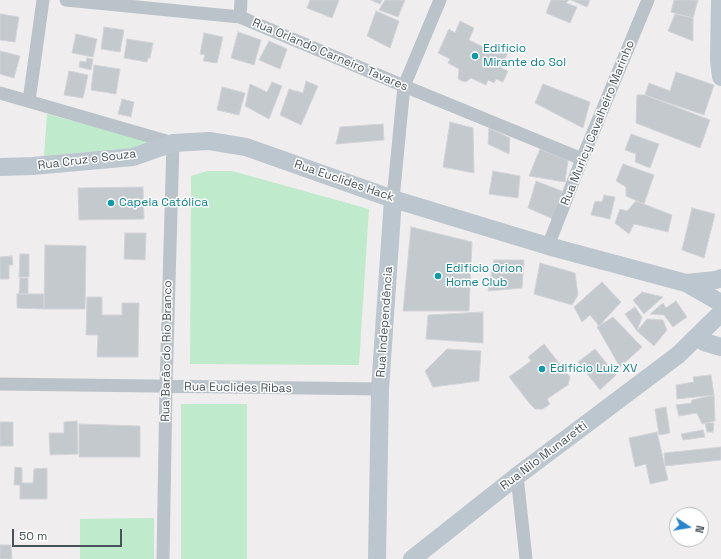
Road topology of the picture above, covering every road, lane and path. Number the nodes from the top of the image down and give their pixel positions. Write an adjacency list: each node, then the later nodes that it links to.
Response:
1 (44, 0): 11 (street)
2 (66, 0): 7 (street, Rua Orlando Carneiro Tavares)
3 (241, 0): 7 (street)
4 (440, 0): 9 (street, Rua Independência)
5 (648, 0): 13 (street, Rua Muricy Cavalheiro Marinho)
6 (720, 0): 8 (street)
7 (240, 17): 9 (street, Rua Orlando Carneiro Tavares)
8 (721, 77)
9 (404, 86): 13 (street, Rua Orlando Carneiro Tavares); 15 (street, Rua Independência)
10 (0, 93): 11 (street, Rua Euclides Hack)
11 (29, 101): 12 (street, Rua Euclides Hack)
12 (173, 144): 14 (street, Rua Cruz e Souza); 15 (street, Rua Euclides Hack); 25 (street, Rua Barão do Rio Branco)
13 (582, 159): 16 (street, Rua Muricy Cavalheiro Marinho)
14 (0, 167)
15 (393, 199): 16 (street, Rua Euclides Hack); 26 (street, Rua Independência)
16 (548, 246): 18 (street, Rua Euclides Hack)
17 (721, 278): 18 (street, Rua Euclides Hack)
18 (686, 283): 19 (street, Rua Euclides Hack)
19 (721, 303)
20 (721, 313): 23 (street, Rua Nilo Munaretti)
21 (721, 326): 22 (street, Rua Nilo Munaretti)
22 (713, 345): 23 (street, Rua Nilo Munaretti)
23 (678, 355): 27 (street, Rua Nilo Munaretti)
24 (0, 384): 25 (street, Rua Euclides Ribas)
25 (166, 387): 26 (street, Rua Euclides Ribas); 28 (street, Rua Barão do Rio Branco)
26 (380, 389): 29 (street, Rua Independência)
27 (517, 476): 30 (street, Rua Nilo Munaretti); 31 (street)
28 (163, 559)
29 (377, 559)
30 (412, 559)
31 (526, 559)

